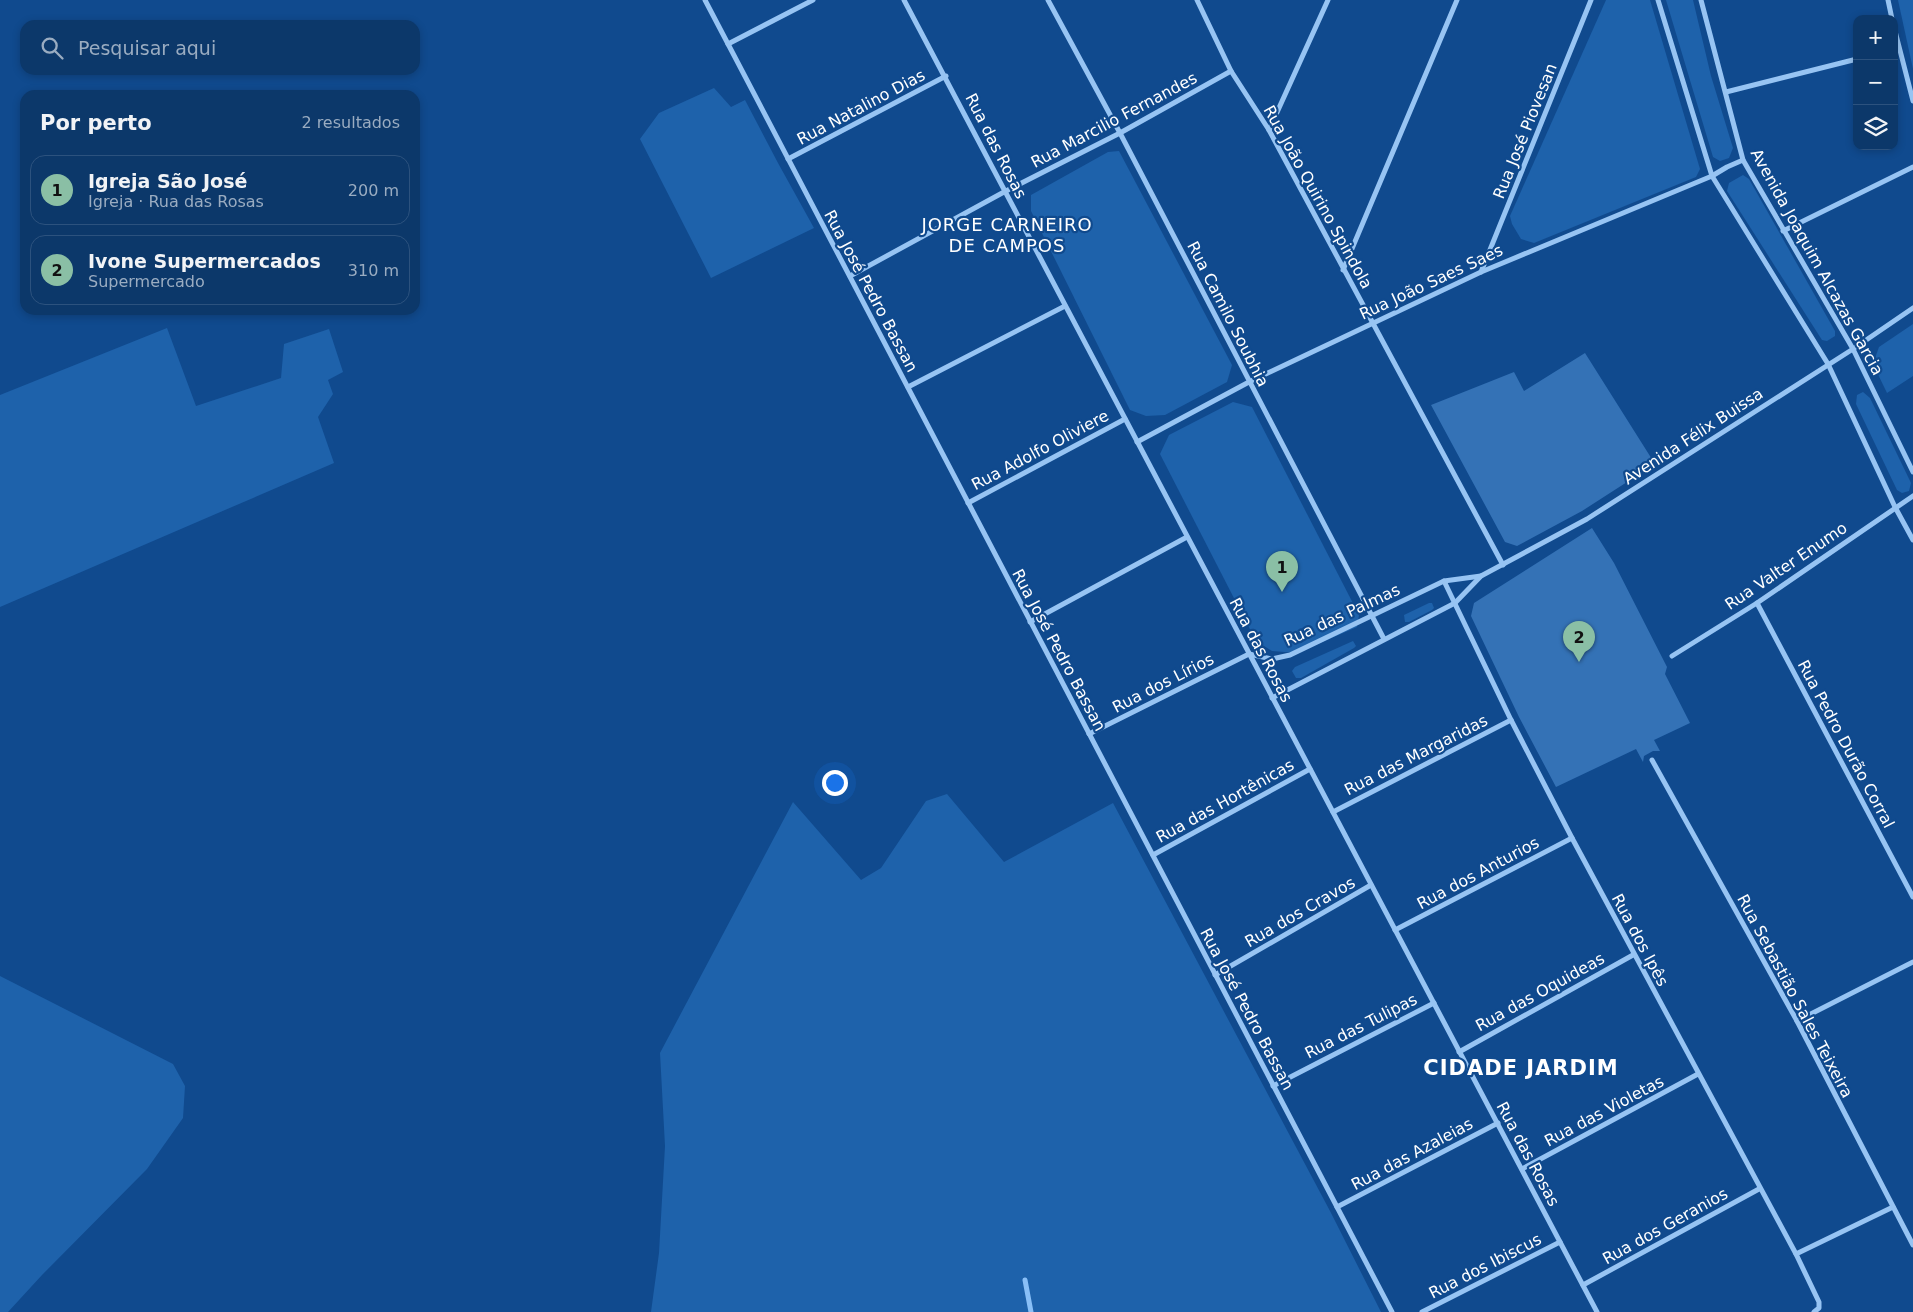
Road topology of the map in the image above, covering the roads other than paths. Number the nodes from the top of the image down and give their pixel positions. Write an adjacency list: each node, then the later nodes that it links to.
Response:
1 (705, 0): 13 (street, Rua José Pedro Bassan)
2 (813, 0): 13 (street)
3 (904, 0): 17 (street, Rua das Rosas)
4 (1048, 0): 21 (street, Rua Camilo Soubhia)
5 (1198, 0): 16 (street, Rua João Quirino Spindola)
6 (1328, 0): 20 (street)
7 (1457, 0): 28 (street)
8 (1591, 0): 29 (street, Rua José Piovesan)
9 (1658, 0): 25 (street)
10 (1701, 0): 18 (street, Avenida Joaquim Alcazas Garcia)
11 (1888, 0): 12 (street)
12 (1891, 15)
13 (728, 44): 22 (street, Rua José Pedro Bassan)
14 (1898, 52): 19 (street)
15 (1853, 61): 18 (street)
16 (1231, 71): 20 (street, Rua João Quirino Spindola); 21 (street, Rua Marcilio Fernandes)
17 (946, 76): 22 (street, Rua Natalino Dias); 26 (street, Rua das Rosas)
18 (1726, 92): 23 (street, Avenida Joaquim Alcazas Garcia)
19 (1913, 101)
20 (1269, 130): 28 (street, Rua João Quirino Spindola)
21 (1120, 133): 26 (street, Rua Marcilio Fernandes); 36 (street, Rua Camilo Soubhia)
22 (788, 159): 30 (street, Rua José Pedro Bassan)
23 (1743, 160): 25 (street, Rua João Saes Saes); 27 (street, Avenida Joaquim Alcazas Garcia)
24 (1913, 167): 27 (street)
25 (1712, 176): 29 (street, Rua João Saes Saes); 35 (street)
26 (1004, 192): 30 (street, Rua Marcilio Fernandes); 31 (street, Rua das Rosas)
27 (1783, 231): 34 (street, Avenida Joaquim Alcazas Garcia)
28 (1343, 270): 33 (street, Rua João Quirino Spindola)
29 (1481, 272): 33 (street, Rua João Saes Saes)
30 (850, 276): 37 (street, Rua José Pedro Bassan)
31 (1065, 306): 37 (street); 38 (street, Rua das Rosas)
32 (1913, 308): 34 (street, Avenida Félix Buissa)
33 (1373, 322): 36 (street, Rua João Saes Saes); 46 (street, Rua João Quirino Spindola)
34 (1853, 349): 35 (street, Avenida Félix Buissa); 40 (street, Avenida Joaquim Alcazas Garcia)
35 (1828, 364): 43 (street); 46 (street, Avenida Félix Buissa)
36 (1249, 382): 39 (street, Rua João Saes Saes); 51 (street, Rua Camilo Soubhia)
37 (908, 387): 42 (street, Rua José Pedro Bassan)
38 (1125, 419): 39 (street, Rua das Rosas); 42 (street, Rua Adolfo Oliviere)
39 (1137, 442): 44 (street, Rua das Rosas)
40 (1913, 472)
41 (1913, 496): 43 (street, Rua Valter Enumo)
42 (968, 503): 52 (street, Rua José Pedro Bassan)
43 (1895, 507): 45 (street); 50 (street, Rua Valter Enumo)
44 (1187, 537): 52 (street); 54 (street, Rua das Rosas)
45 (1913, 540)
46 (1502, 565): 47 (street, Avenida Félix Buissa)
47 (1481, 576): 48 (street, Avenida Félix Buissa); 49 (street, Avenida Félix Buissa)
48 (1444, 581): 49 (street, Rua dos Ipês); 51 (street, Rua das Palmas)
49 (1455, 603): 53 (street); 57 (street, Rua dos Ipês)
50 (1757, 603): 55 (street, Rua Valter Enumo); 65 (street, Rua Pedro Durão Corral)
51 (1371, 615): 53 (street, Rua Camilo Soubhia); 54 (street, Rua das Palmas)
52 (1030, 622): 58 (street, Rua José Pedro Bassan)
53 (1384, 639): 56 (street)
54 (1249, 654): 56 (street, Rua das Rosas); 58 (street, Rua dos Lírios)
55 (1672, 656)
56 (1272, 698): 60 (street, Rua das Rosas)
57 (1511, 720): 61 (street, Rua das Margaridas); 62 (street, Rua dos Ipês)
58 (1089, 734): 63 (street, Rua José Pedro Bassan)
59 (1652, 760): 71 (street, Rua Sebastião Sales Teixeira)
60 (1310, 769): 61 (street, Rua das Rosas); 63 (street, Rua das Hortênicas)
61 (1333, 812): 64 (street, Rua das Rosas)
62 (1572, 838): 66 (street, Rua dos Anturios); 67 (street, Rua dos Ipês)
63 (1153, 856): 69 (street, Rua José Pedro Bassan)
64 (1371, 885): 66 (street, Rua das Rosas); 69 (street, Rua dos Cravos)
65 (1913, 897)
66 (1395, 930): 70 (street, Rua das Rosas)
67 (1633, 955): 72 (street, Rua das Oquideas); 73 (street, Rua dos Ipês)
68 (1913, 962): 71 (street)
69 (1215, 975): 74 (street, Rua José Pedro Bassan)
70 (1434, 1003): 72 (street, Rua das Rosas); 74 (street, Rua das Tulipas)
71 (1797, 1021): 79 (street, Rua Sebastião Sales Teixeira)
72 (1459, 1052): 75 (street, Rua das Rosas)
73 (1698, 1074): 76 (street, Rua das Violetas); 77 (street, Rua dos Ipês)
74 (1274, 1086): 78 (street, Rua José Pedro Bassan)
75 (1498, 1123): 76 (street, Rua das Rosas); 78 (street, Rua das Azaleias)
76 (1522, 1169): 80 (street, Rua das Rosas)
77 (1759, 1189): 82 (street, Rua dos Ipês); 83 (street, Rua dos Geranios)
78 (1337, 1207): 84 (street, Rua José Pedro Bassan)
79 (1893, 1207): 81 (street, Rua Sebastião Sales Teixeira); 82 (street)
80 (1560, 1242): 83 (street, Rua das Rosas); 85 (street, Rua dos Ibiscus)
81 (1913, 1245)
82 (1796, 1254): 87 (street, Rua dos Ipês)
83 (1583, 1285): 86 (street, Rua das Rosas)
84 (1392, 1312)
85 (1422, 1312)
86 (1597, 1312)
87 (1814, 1312)

